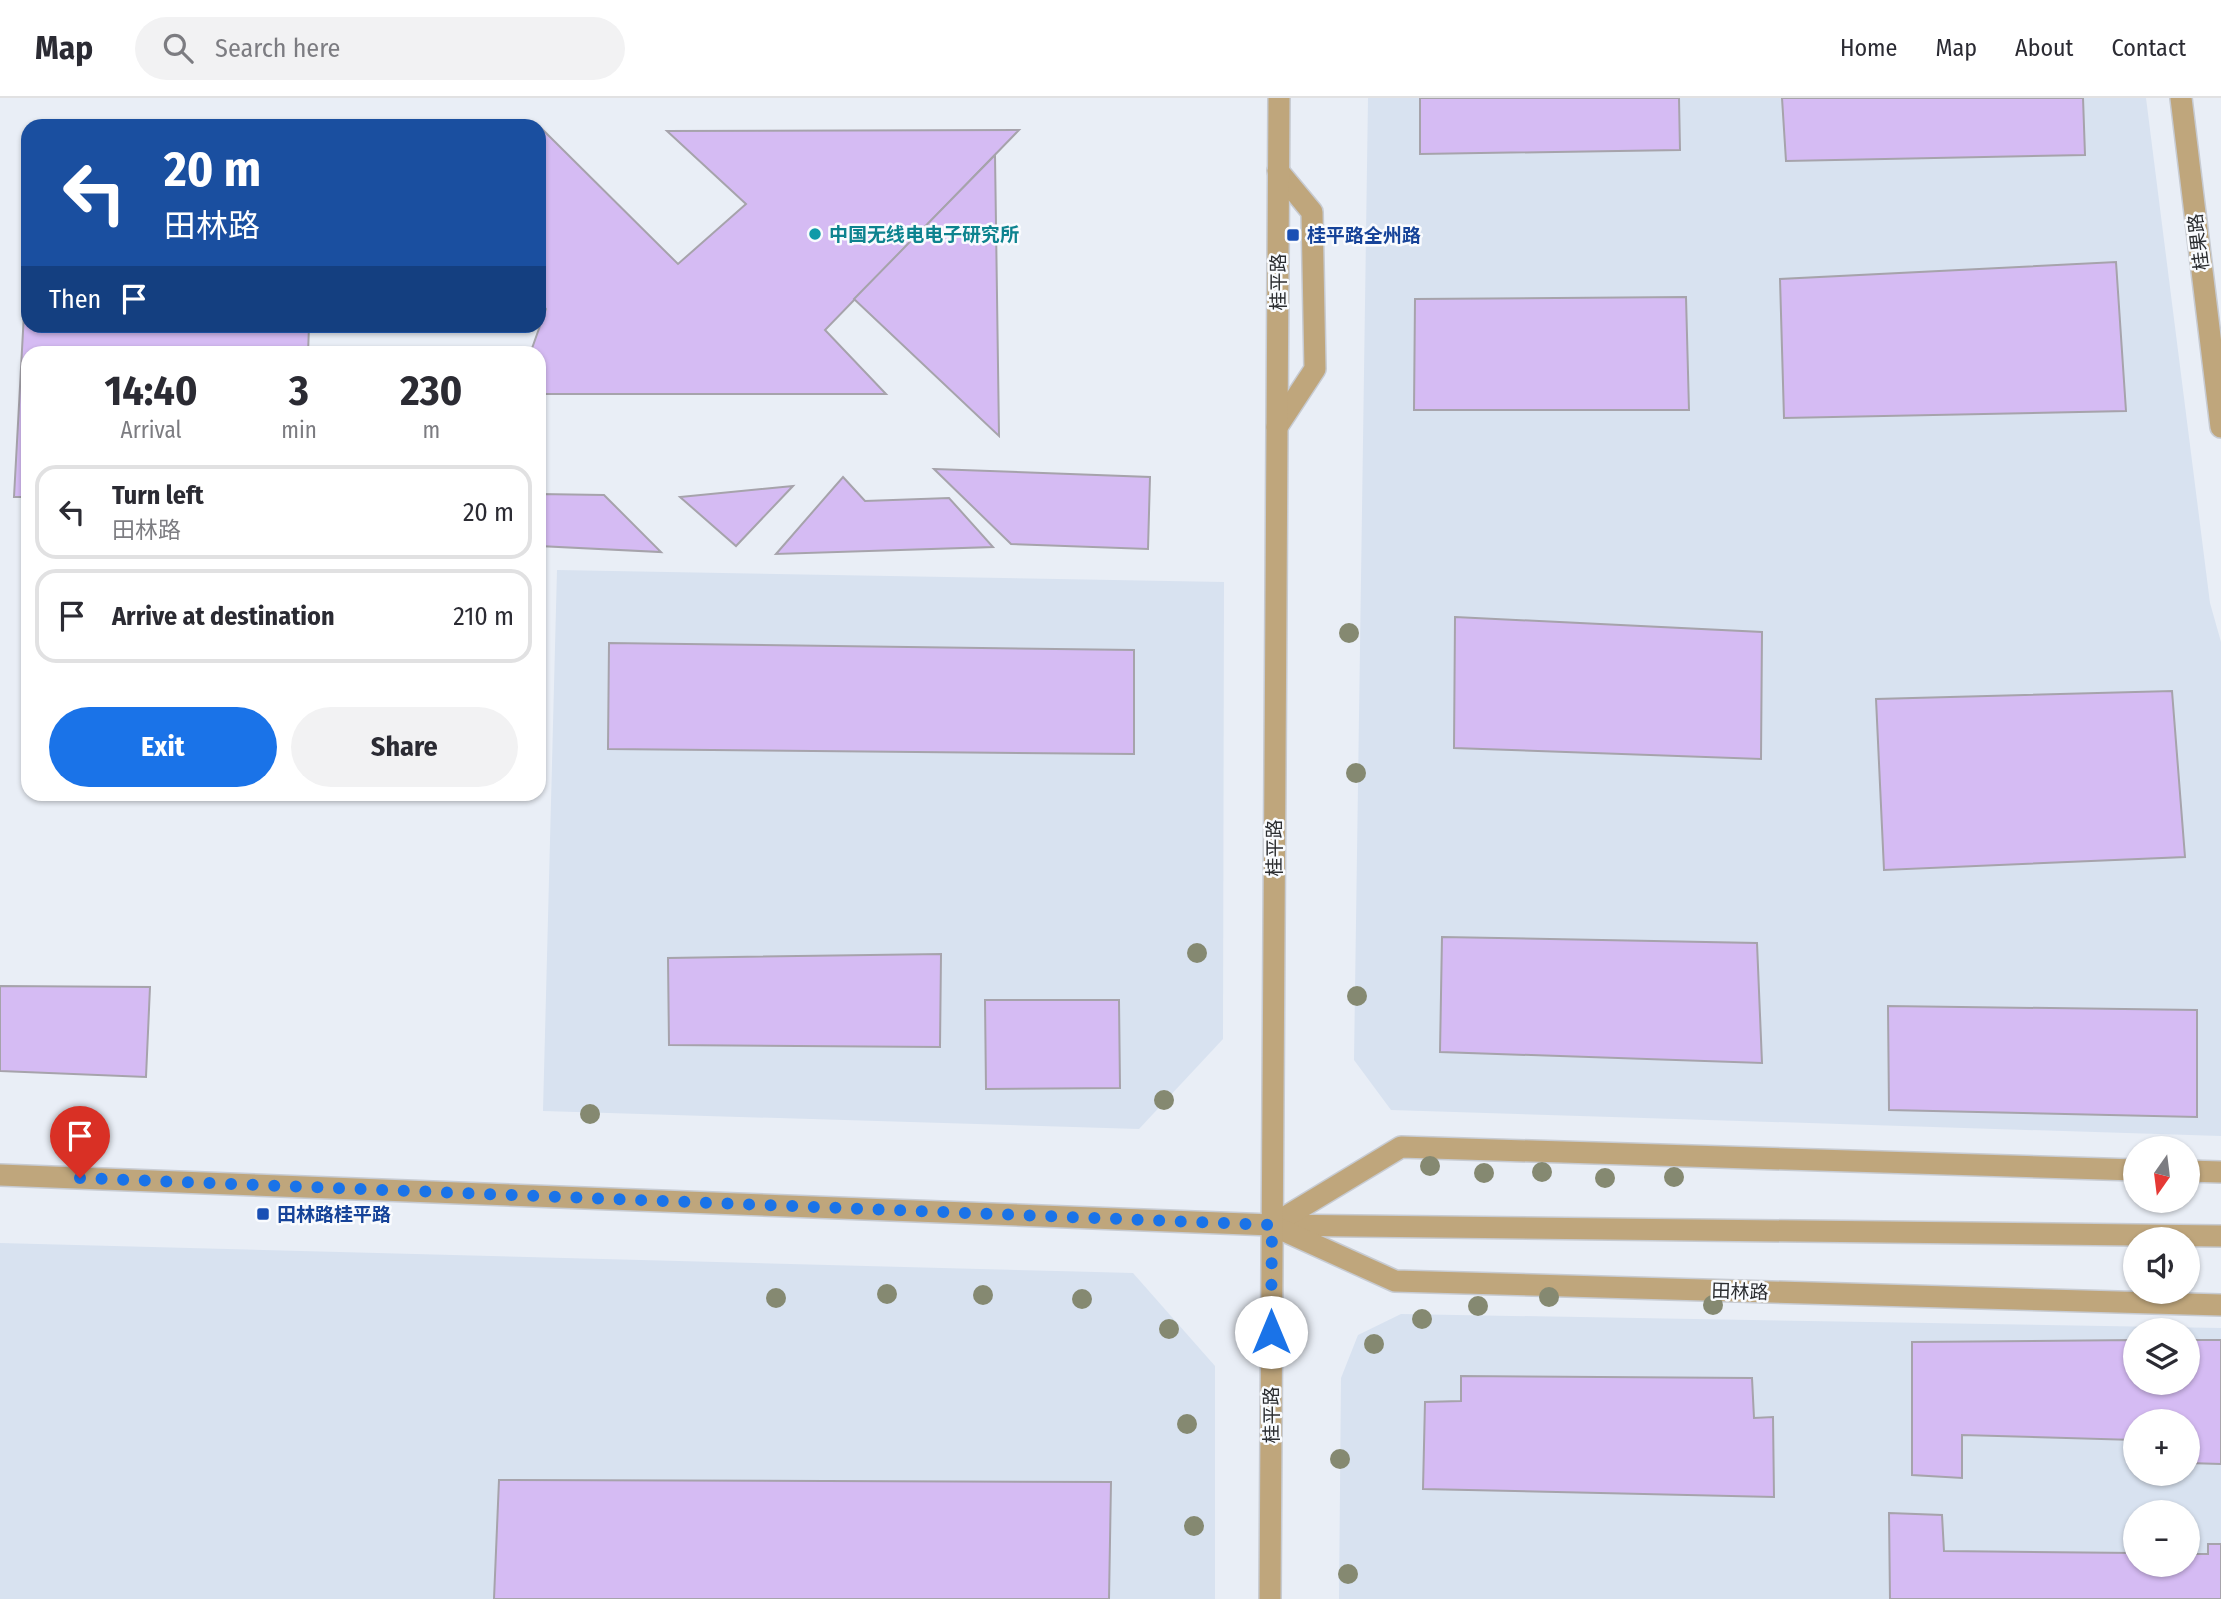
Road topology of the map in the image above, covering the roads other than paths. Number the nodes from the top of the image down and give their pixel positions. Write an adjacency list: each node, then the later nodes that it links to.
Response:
1 (1279, 98): 3 (street, 桂平路)
2 (2181, 98): 5 (street, 桂果路)
3 (1278, 171): 4 (street, 桂平路); 4 (street)
4 (1277, 427): 10 (street, 桂平路)
5 (2221, 427)
6 (2123, 1170): 10 (street)
7 (2200, 1171): 8 (street)
8 (2221, 1172)
9 (0, 1175): 10 (street, 田林路)
10 (1272, 1225): 11 (street, 田林路); 12 (street, 田林路); 13 (street, 桂平路)
11 (2221, 1236)
12 (2221, 1305)
13 (1270, 1599)

